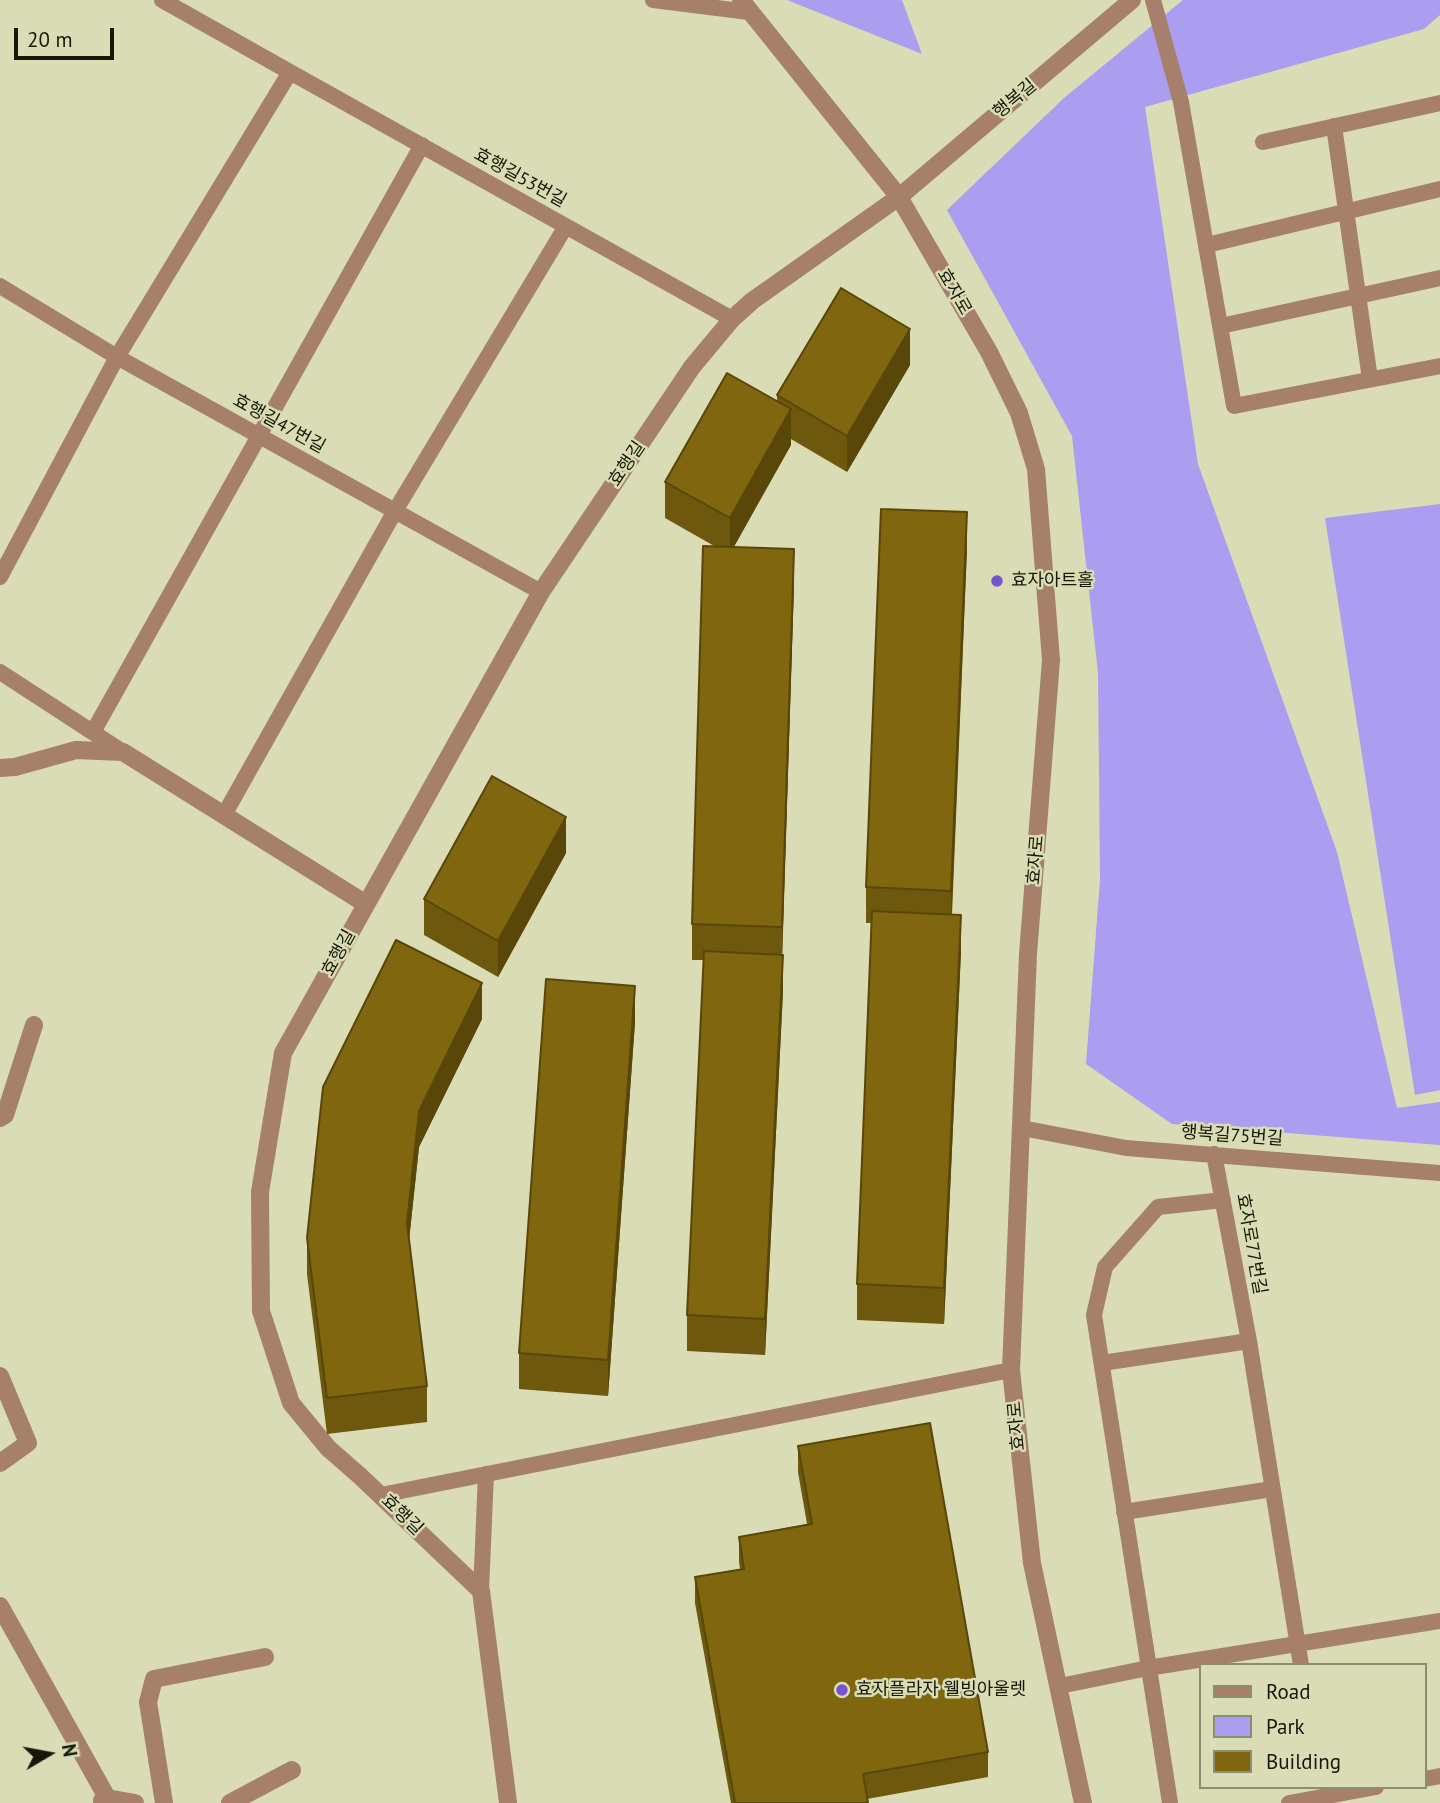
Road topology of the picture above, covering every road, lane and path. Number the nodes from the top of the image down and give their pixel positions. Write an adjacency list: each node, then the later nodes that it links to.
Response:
1 (162, 0): 6 (lane, 효행길53번길)
2 (653, 0): 5 (lane)
3 (1132, 0): 12 (street, 행복길)
4 (1153, 0): 15 (lane)
5 (745, 6): 12 (street, 효자로)
6 (290, 72): 10 (lane, 효행길53번길); 21 (lane)
7 (1440, 103): 8 (lane)
8 (1335, 126): 9 (lane); 13 (lane)
9 (1263, 142)
10 (422, 145): 14 (lane, 효행길53번길); 24 (lane)
11 (1440, 189): 13 (lane)
12 (899, 197): 19 (street, 효행길); 36 (street, 효자로)
13 (1346, 210): 15 (lane); 18 (lane)
14 (566, 226): 19 (lane, 효행길53번길); 25 (lane)
15 (1207, 245): 20 (lane)
16 (1440, 278): 18 (lane)
17 (0, 286): 21 (lane, 효행길47번길)
18 (1358, 296): 20 (lane); 23 (lane)
19 (732, 318): 27 (street, 효행길)
20 (1221, 326): 23 (lane)
21 (117, 357): 24 (lane, 효행길47번길); 26 (lane)
22 (1440, 366): 23 (lane)
23 (1370, 379)
24 (260, 435): 25 (lane, 효행길47번길); 29 (lane)
25 (395, 511): 27 (lane, 효행길47번길); 32 (lane)
26 (0, 577)
27 (541, 592): 33 (street, 효행길)
28 (0, 673): 29 (lane)
29 (93, 732): 30 (lane)
30 (123, 752): 31 (street); 32 (street)
31 (0, 768)
32 (224, 815): 33 (street)
33 (366, 904): 47 (street, 효행길)
34 (34, 1025): 35 (street)
35 (0, 1118)
36 (1021, 1128): 37 (lane, 행복길75번길); 42 (street, 효자로)
37 (1214, 1154): 38 (lane, 행복길75번길); 39 (lane, 효자로77번길)
38 (1440, 1173)
39 (1223, 1200): 40 (lane, 효자로77번길); 41 (lane)
40 (1249, 1341): 41 (lane); 46 (lane, 효자로77번길)
41 (1102, 1363): 48 (lane)
42 (1012, 1370): 45 (lane); 56 (street, 효자로)
43 (0, 1376): 44 (street)
44 (0, 1463)
45 (486, 1474): 47 (lane); 49 (lane)
46 (1272, 1489): 48 (lane); 52 (lane, 효자로77번길)
47 (381, 1495): 49 (street, 효행길)
48 (1124, 1512): 55 (lane)
49 (481, 1591): 64 (street)
50 (0, 1606): 60 (street)
51 (1440, 1621): 52 (lane)
52 (1297, 1643): 54 (lane, 효자로77번길); 55 (lane)
53 (265, 1657): 62 (street)
54 (1301, 1663)
55 (1148, 1668): 56 (lane); 66 (lane)
56 (1060, 1686): 65 (street, 효자로)
57 (292, 1770): 63 (street)
58 (1365, 1789): 59 (lane)
59 (1325, 1796): 67 (lane)
60 (105, 1801): 61 (street)
61 (135, 1803)
62 (164, 1803)
63 (230, 1803)
64 (508, 1803)
65 (1083, 1803)
66 (1170, 1803)
67 (1289, 1803)

